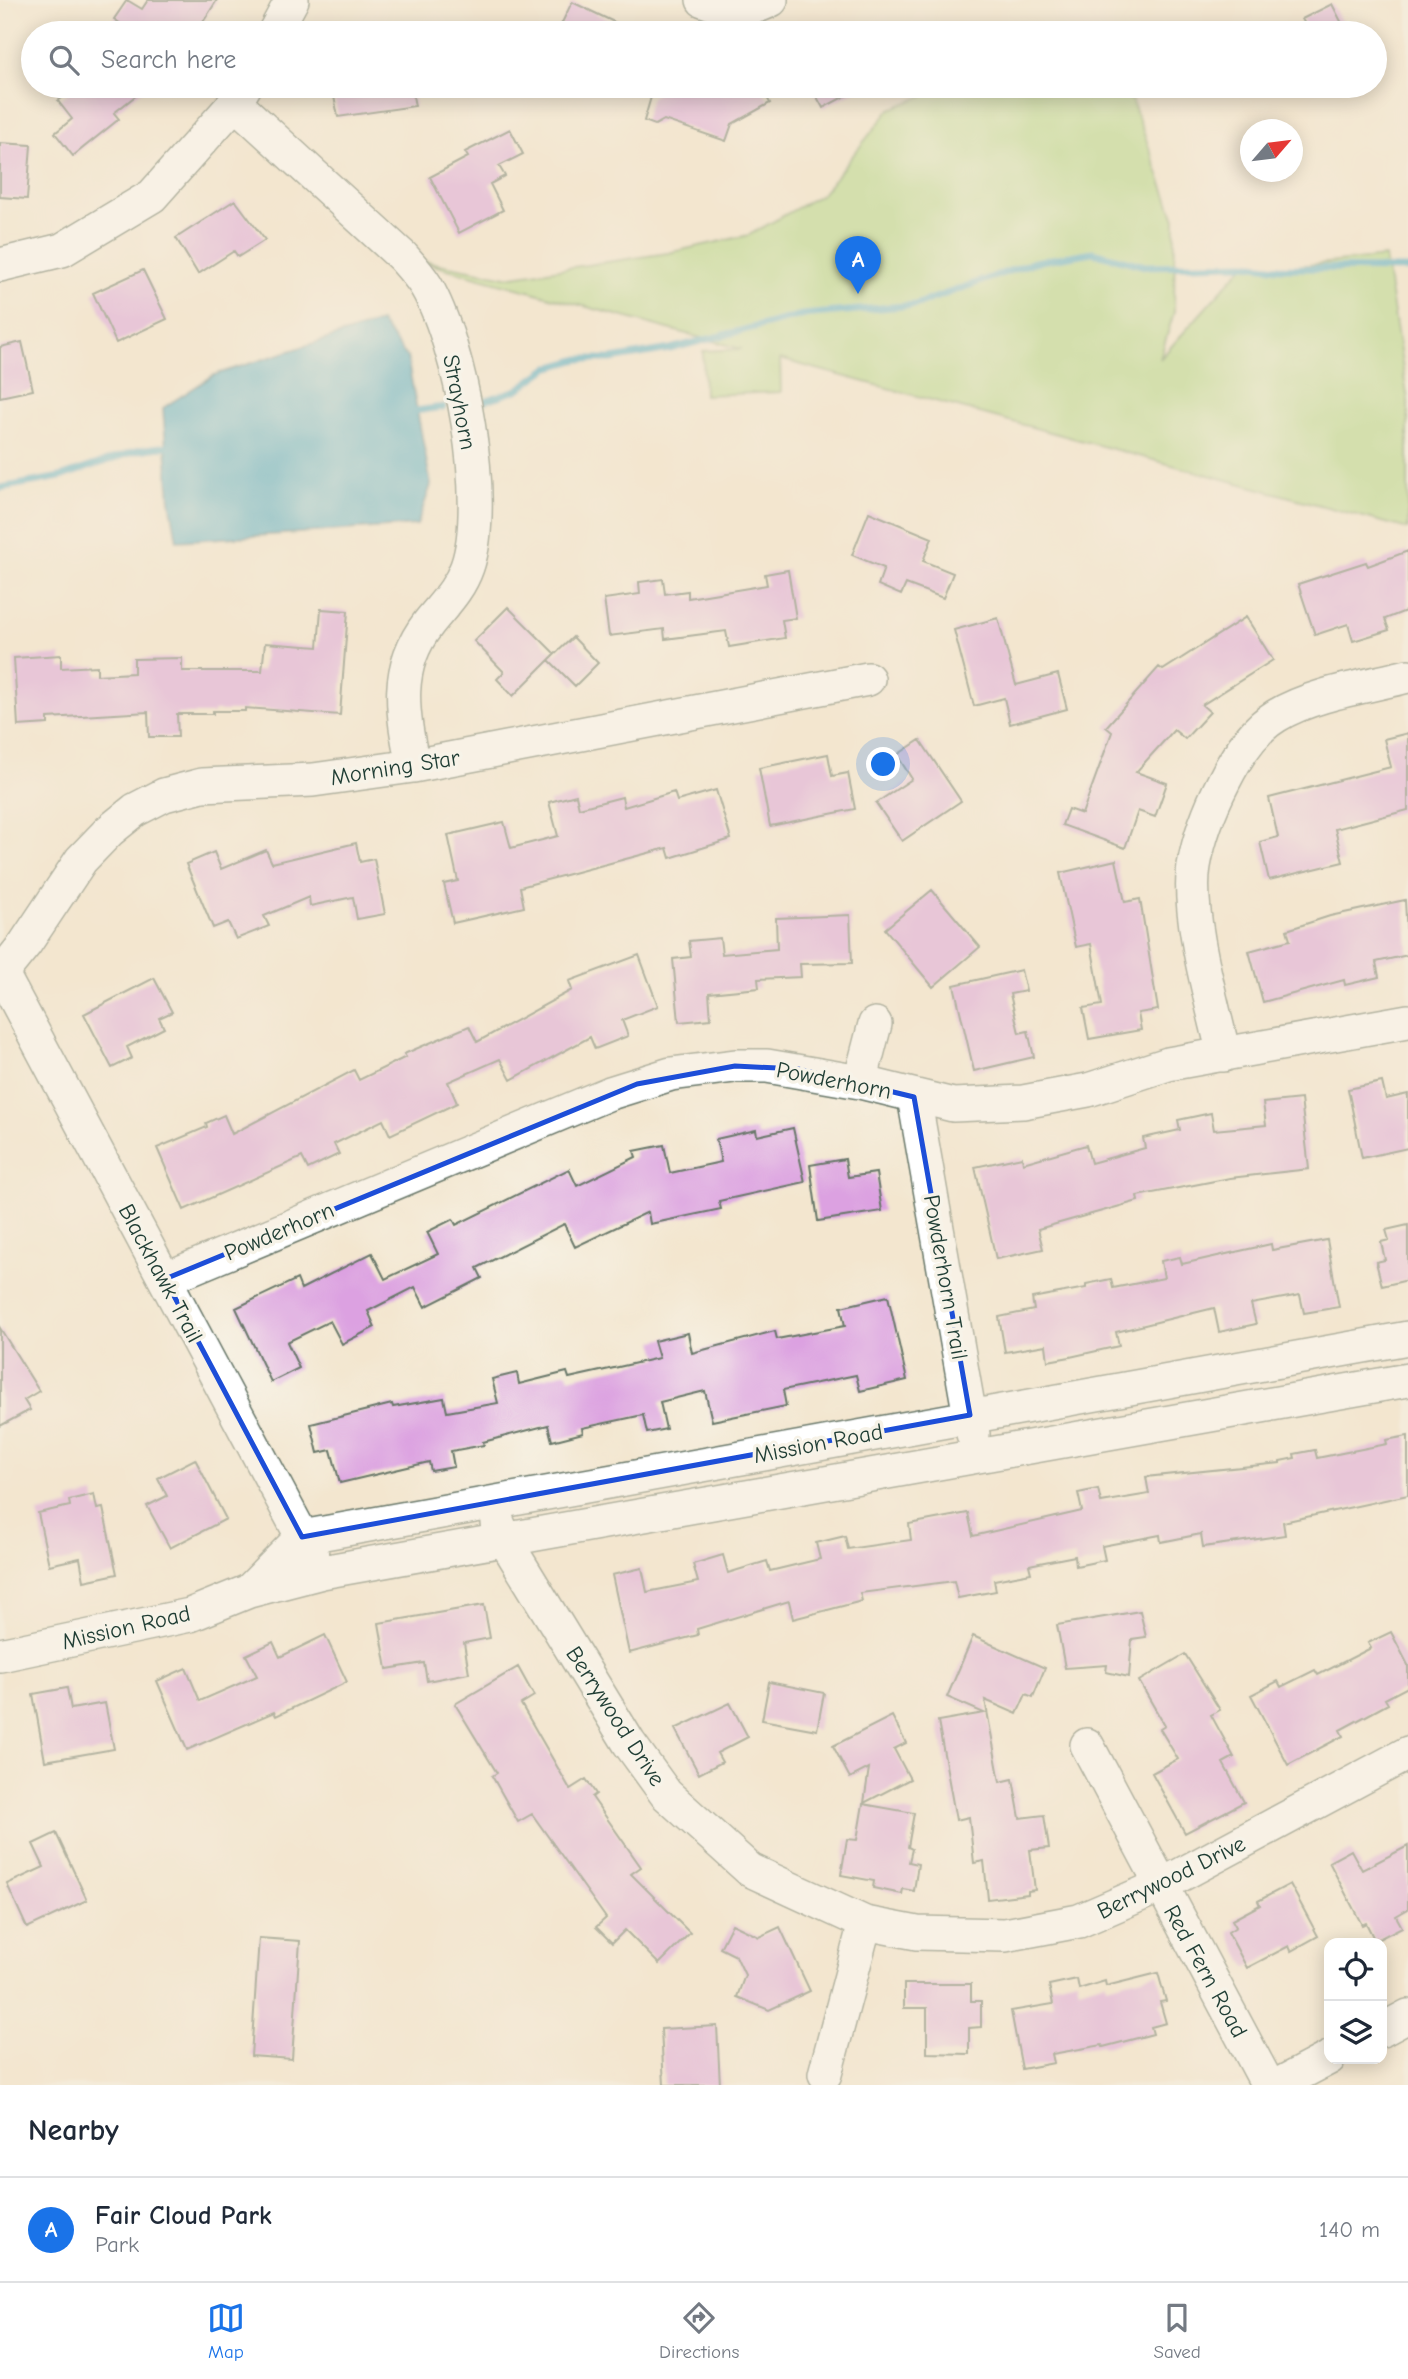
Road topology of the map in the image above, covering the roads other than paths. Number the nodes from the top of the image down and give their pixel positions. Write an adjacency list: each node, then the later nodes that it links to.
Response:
1 (292, 0): 4 (street)
2 (703, 0): 3 (street)
3 (771, 0)
4 (281, 21)
5 (237, 98): 7 (street)
6 (244, 98): 10 (street, Strayhorn)
7 (0, 265)
8 (1408, 676): 15 (street)
9 (868, 679): 10 (street, Morning Star)
10 (413, 766): 11 (street, Morning Star)
11 (1, 974): 12 (street, Blackhawk Trail)
12 (8, 1008): 18 (street, Blackhawk Trail)
13 (1408, 1021): 15 (street, Powderhorn)
14 (875, 1024): 16 (street)
15 (1224, 1055): 17 (street, Powderhorn)
16 (860, 1082): 17 (street, Powderhorn); 18 (street, Powderhorn)
17 (914, 1097): 23 (street, Powderhorn Trail)
18 (165, 1279): 26 (street, Blackhawk Trail)
19 (1408, 1338): 20 (street, Mission Road)
20 (1359, 1347): 22 (street); 23 (street, Mission Road)
21 (1408, 1380): 22 (street, Mission Road)
22 (1366, 1387): 24 (street, Mission Road)
23 (970, 1415): 24 (street, Powderhorn Trail); 25 (street, Mission Road)
24 (977, 1458): 27 (street, Mission Road)
25 (490, 1504): 26 (street, Mission Road); 27 (street, Berrywood Drive)
26 (302, 1537): 28 (street, Blackhawk Trail); 29 (street, Mission Road)
27 (506, 1542): 28 (street, Mission Road); 34 (street, Berrywood Drive)
28 (322, 1572): 29 (street, Mission Road)
29 (250, 1591): 30 (street, Mission Road)
30 (0, 1655)
31 (1087, 1745): 33 (street, Red Fern Road)
32 (1408, 1754): 33 (street, Berrywood Drive)
33 (1160, 1886): 34 (street, Berrywood Drive); 39 (street, Red Fern Road)
34 (865, 1923): 38 (street)
35 (1408, 2016): 36 (street)
36 (1387, 2027)
37 (1324, 2061): 40 (street)
38 (825, 2074)
39 (1268, 2085)
40 (1278, 2085)

